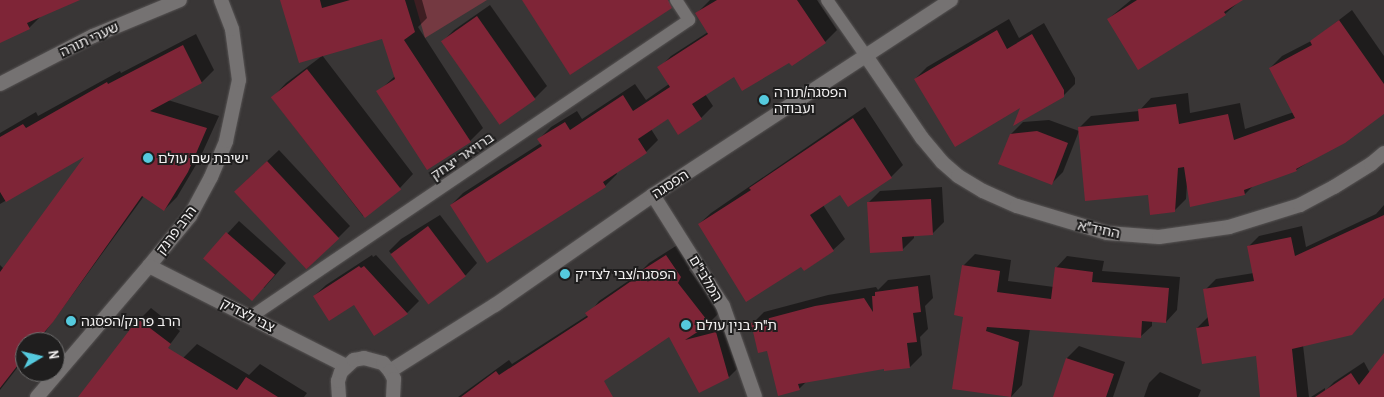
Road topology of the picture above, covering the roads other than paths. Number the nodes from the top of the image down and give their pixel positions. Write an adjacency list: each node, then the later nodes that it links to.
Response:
1 (180, 0): 7 (street, שערי תורה)
2 (221, 0): 10 (street, הרב פרנק)
3 (676, 0): 11 (lane, ברויאר יצחק)
4 (827, 0): 6 (lane)
5 (951, 0): 6 (street, הפסגה)
6 (866, 56): 8 (street, החיד"א); 9 (street, הפסגה)
7 (0, 84)
8 (1384, 153)
9 (653, 195): 13 (street, הפסגה); 17 (street, המלבי"ם)
10 (150, 266): 11 (street, צבי לצדיק); 14 (street, הרב פרנק)
11 (252, 316): 12 (street, צבי לצדיק)
12 (346, 366): 13 (street); 15 (street)
13 (390, 371): 16 (street)
14 (37, 397)
15 (340, 397)
16 (393, 397)
17 (755, 397)

